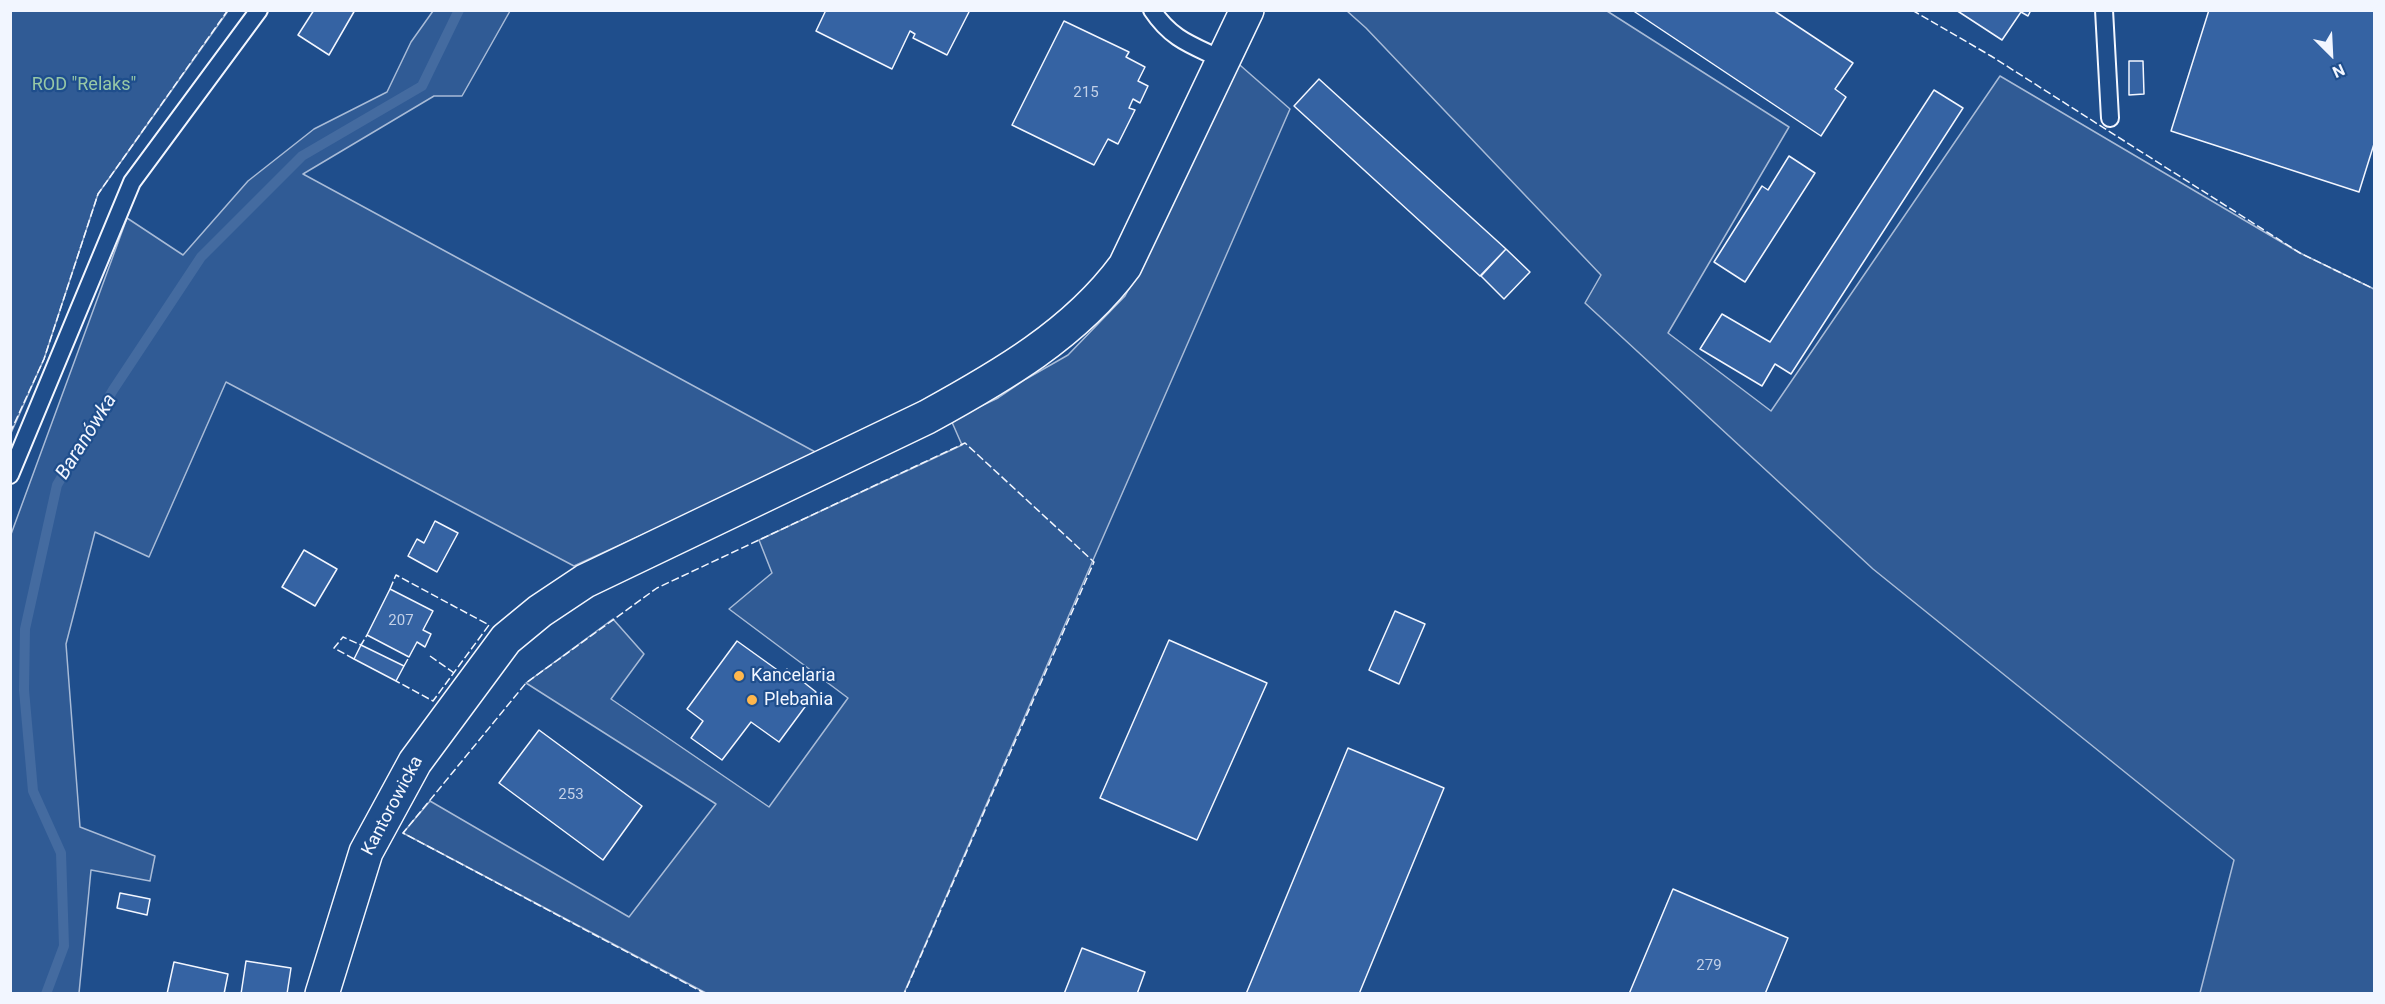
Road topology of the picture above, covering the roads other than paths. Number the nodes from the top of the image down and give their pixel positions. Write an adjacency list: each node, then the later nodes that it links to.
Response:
1 (259, 10): 7 (lane)
2 (1152, 10): 5 (lane)
3 (1247, 10): 5 (street, Kantorowicka)
4 (2104, 10): 6 (lane)
5 (1223, 60): 8 (street, Kantorowicka)
6 (2110, 118)
7 (10, 475)
8 (322, 993)

